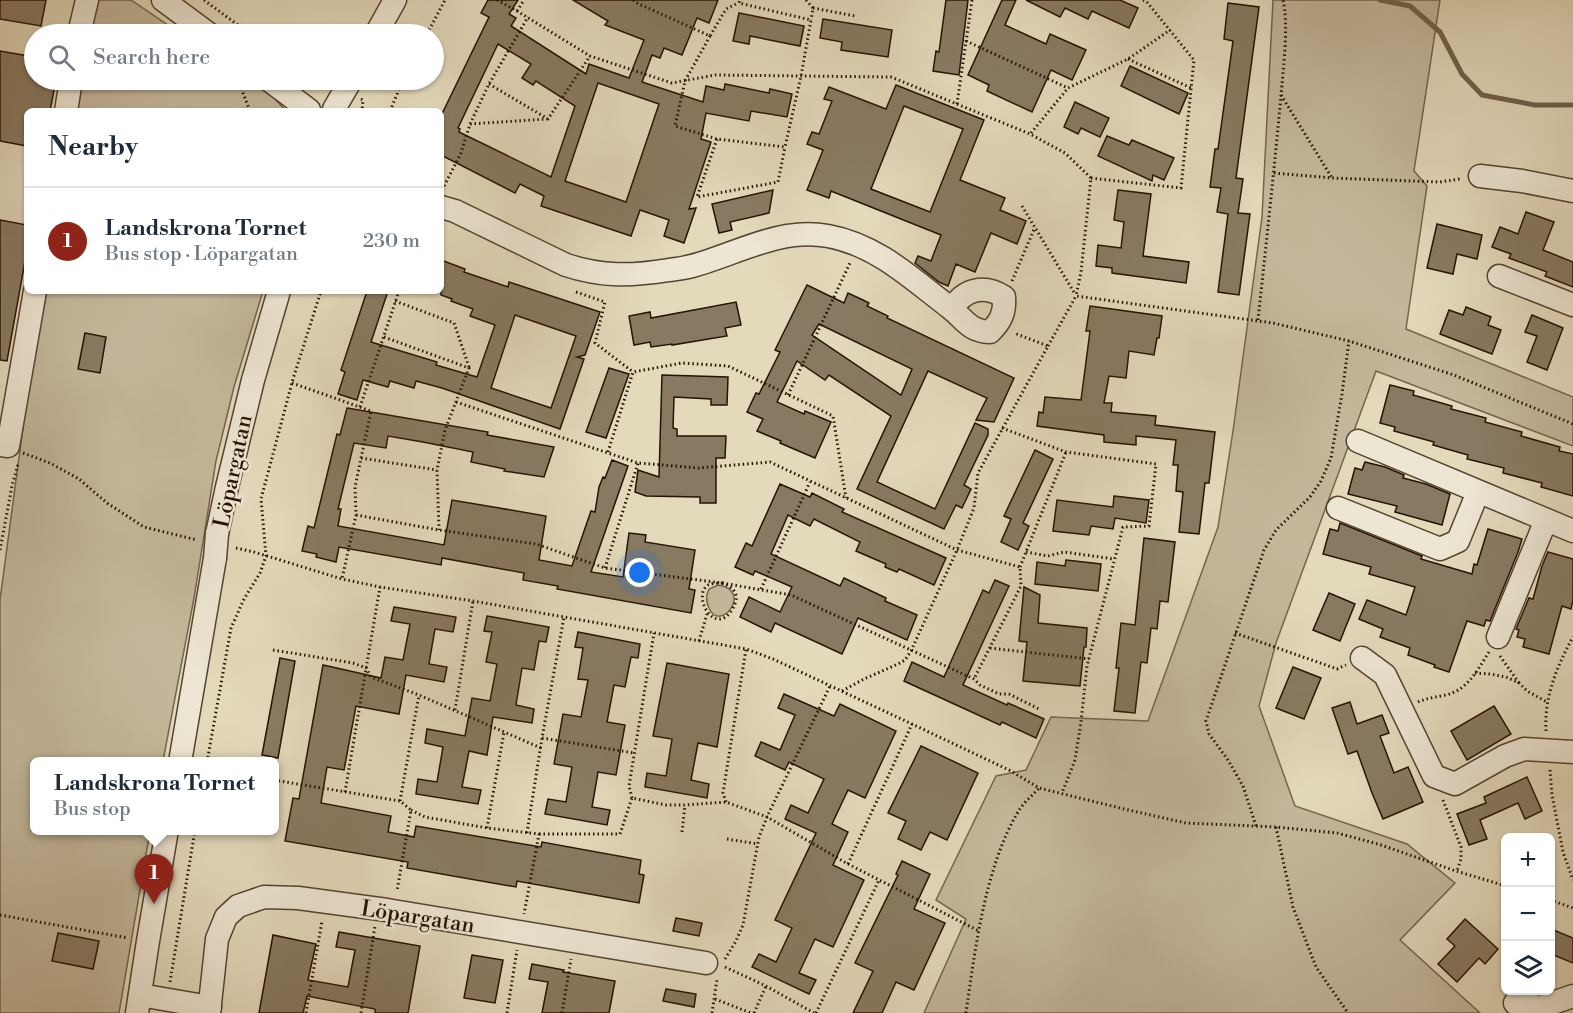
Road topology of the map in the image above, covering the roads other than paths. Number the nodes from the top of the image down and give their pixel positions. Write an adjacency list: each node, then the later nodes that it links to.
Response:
1 (87, 0): 4 (street)
2 (163, 0): 5 (street)
3 (395, 0): 6 (street)
4 (81, 24)
5 (195, 24)
6 (382, 24)
7 (69, 90): 10 (street)
8 (282, 90): 11 (street)
9 (346, 90): 14 (street)
10 (66, 108)
11 (306, 108)
12 (315, 108): 13 (street)
13 (332, 108)
14 (336, 108)
15 (1480, 176): 16 (street)
16 (1573, 191)
17 (444, 208): 22 (street)
18 (1499, 276): 21 (street)
19 (35, 294): 24 (street)
20 (278, 294): 32 (street, Löpargatan)
21 (1573, 305)
22 (952, 309): 22 (street)
23 (1358, 441): 25 (street)
24 (10, 448)
25 (1478, 492): 26 (street); 27 (street)
26 (1338, 508)
27 (1546, 520): 28 (street); 29 (street)
28 (1573, 531)
29 (1495, 641)
30 (1362, 658): 31 (street)
31 (1573, 752)
32 (181, 757)
33 (167, 835): 37 (street, Löpargatan)
34 (714, 965): 38 (street, Löpargatan)
35 (1573, 996): 36 (street)
36 (1515, 1003)
37 (138, 1004): 38 (street, Löpargatan)
38 (209, 1010)

